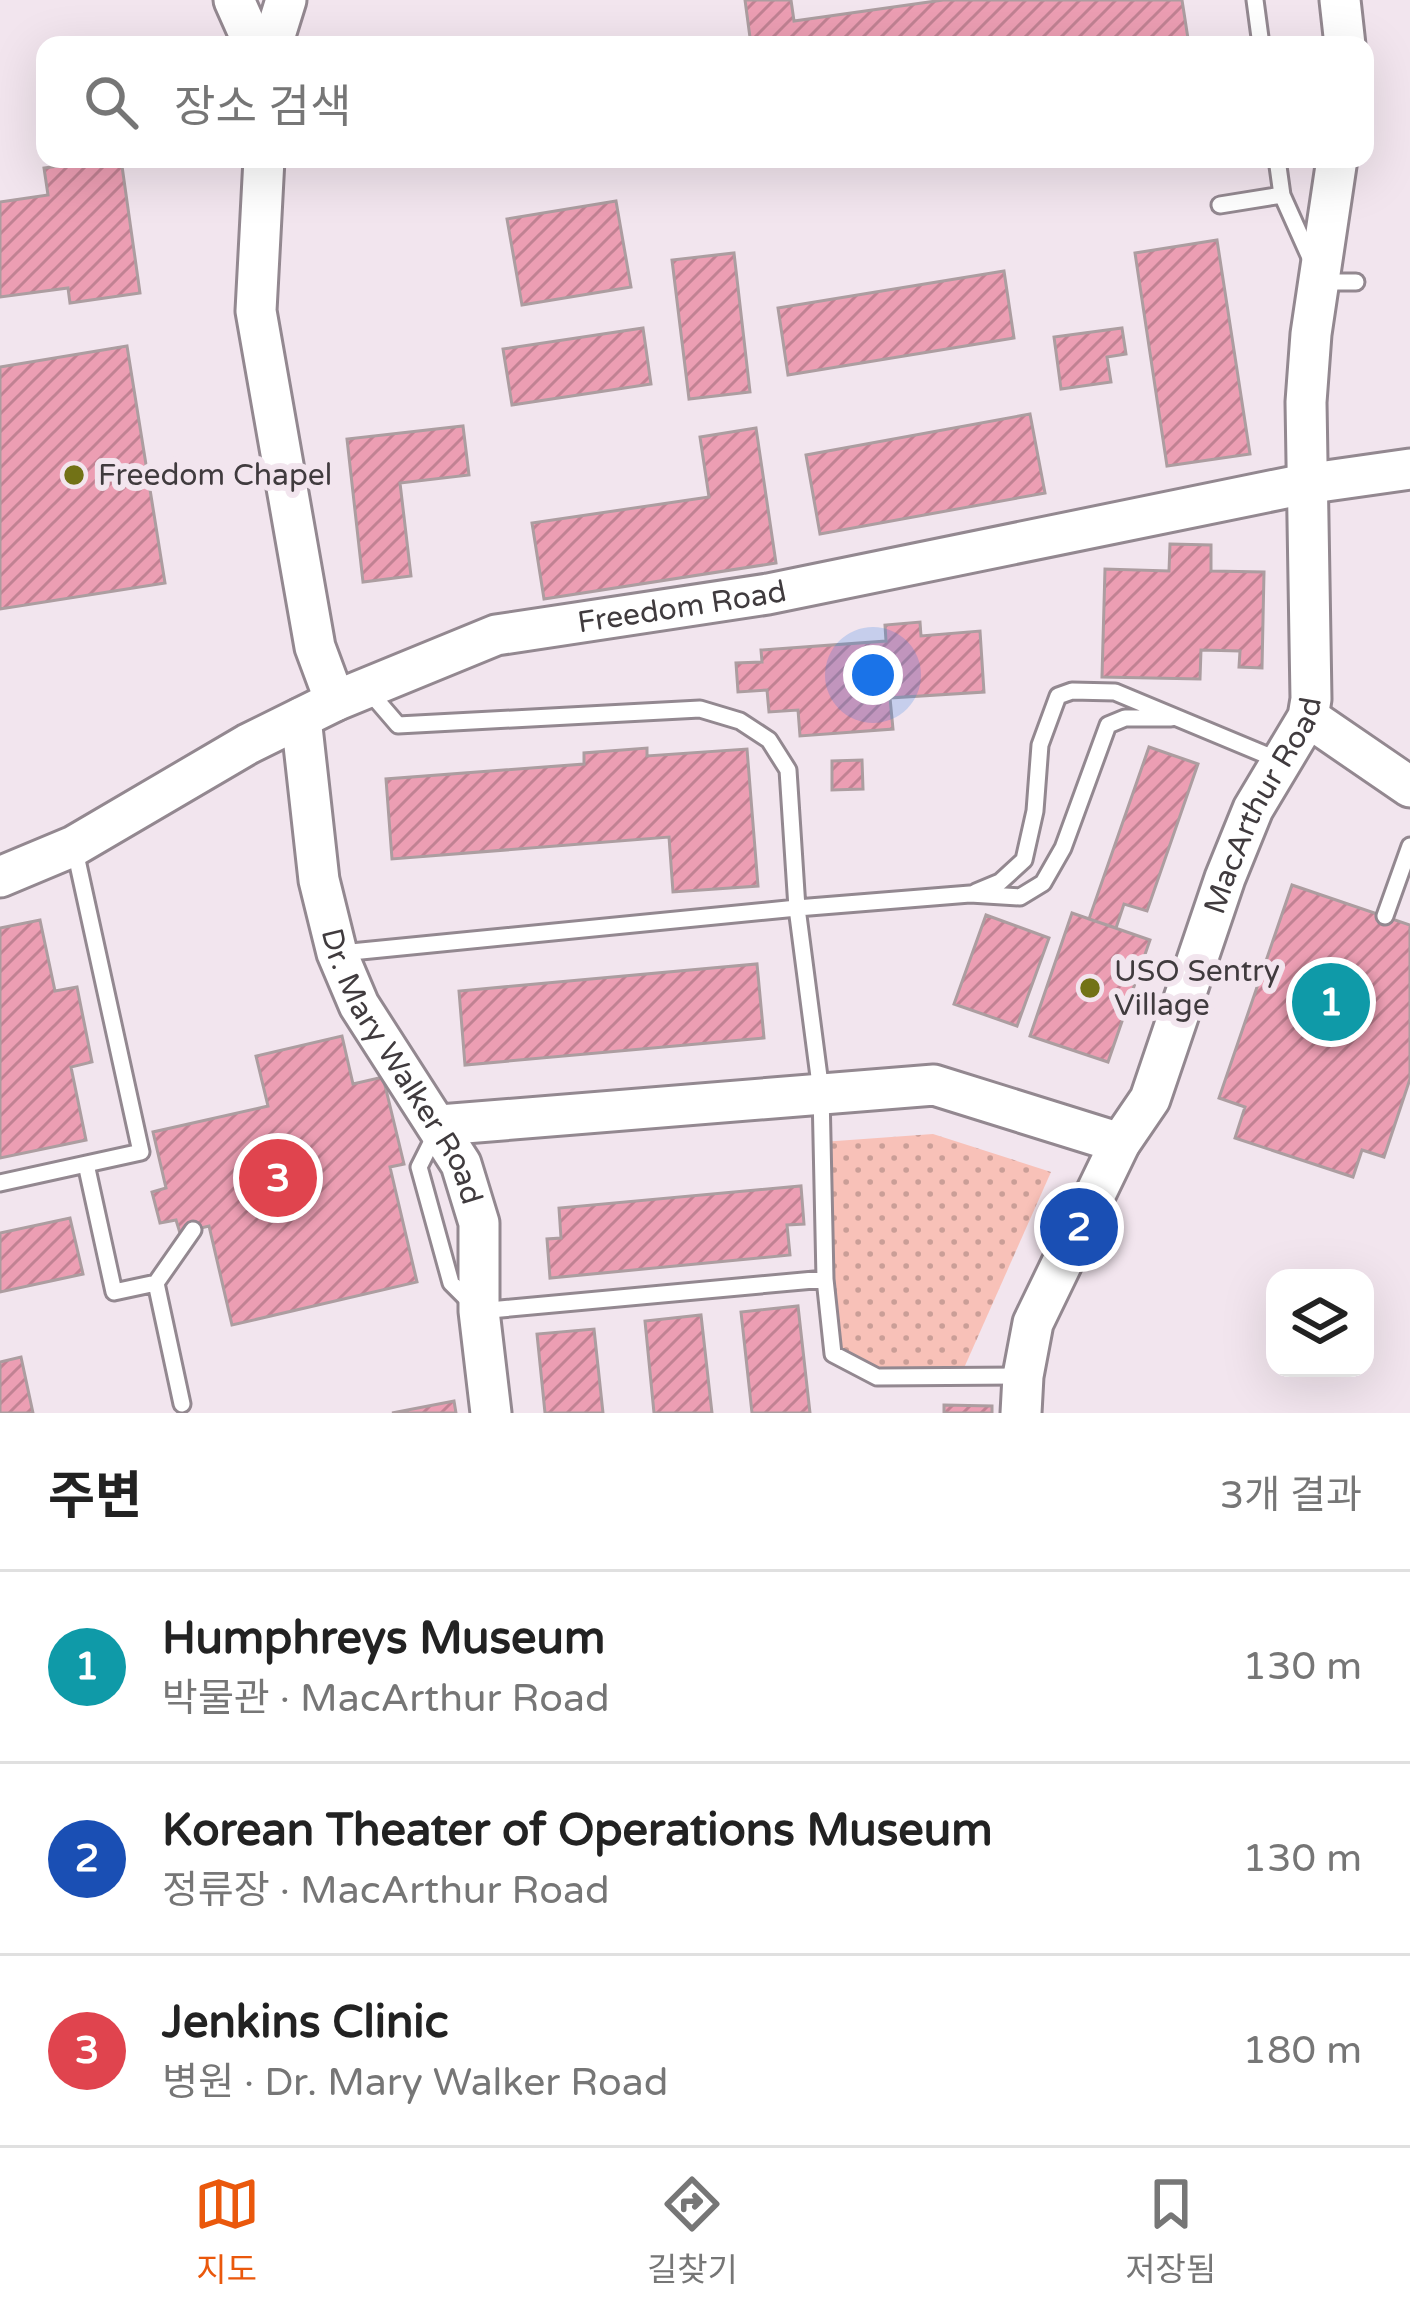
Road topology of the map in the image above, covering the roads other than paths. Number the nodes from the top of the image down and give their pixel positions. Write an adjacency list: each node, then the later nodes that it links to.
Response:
1 (234, 0): 5 (street)
2 (286, 0): 6 (street)
3 (1255, 0): 7 (lane)
4 (1340, 0): 8 (street)
5 (250, 36)
6 (275, 36)
7 (1260, 36)
8 (1344, 36)
9 (264, 168): 17 (street, Dr. Mary Walker Road)
10 (1278, 168): 12 (lane)
11 (1337, 168): 14 (street, MacArthur Road)
12 (1282, 195): 13 (lane); 14 (lane)
13 (1220, 205)
14 (1339, 282): 16 (street, MacArthur Road)
15 (1410, 469): 16 (street, Freedom Road)
16 (1305, 484): 17 (street, Freedom Road); 18 (street, MacArthur Road)
17 (334, 702): 22 (street, Freedom Road); 26 (lane); 28 (street, Dr. Mary Walker Road)
18 (1308, 717): 20 (street, MacArthur Road); 21 (street)
19 (1172, 718): 20 (lane); 25 (lane); 25 (lane)
20 (1281, 761): 31 (street, MacArthur Road)
21 (1410, 788)
22 (74, 846): 24 (street, Freedom Road); 32 (lane)
23 (1410, 846): 27 (lane)
24 (0, 877)
25 (970, 894): 26 (lane)
26 (797, 908): 28 (lane); 29 (lane)
27 (1385, 916)
28 (338, 953): 30 (street, Dr. Mary Walker Road)
29 (821, 1092): 30 (street); 31 (street); 35 (lane)
30 (440, 1125): 37 (street, Dr. Mary Walker Road)
31 (1120, 1143): 38 (street, MacArthur Road)
32 (86, 1164): 33 (lane); 36 (lane)
33 (0, 1183)
34 (193, 1230): 36 (lane)
35 (825, 1279): 37 (lane); 38 (lane)
36 (156, 1282): 39 (lane)
37 (479, 1311): 40 (street, Dr. Mary Walker Road)
38 (1022, 1394)
39 (182, 1404)
40 (491, 1413)

